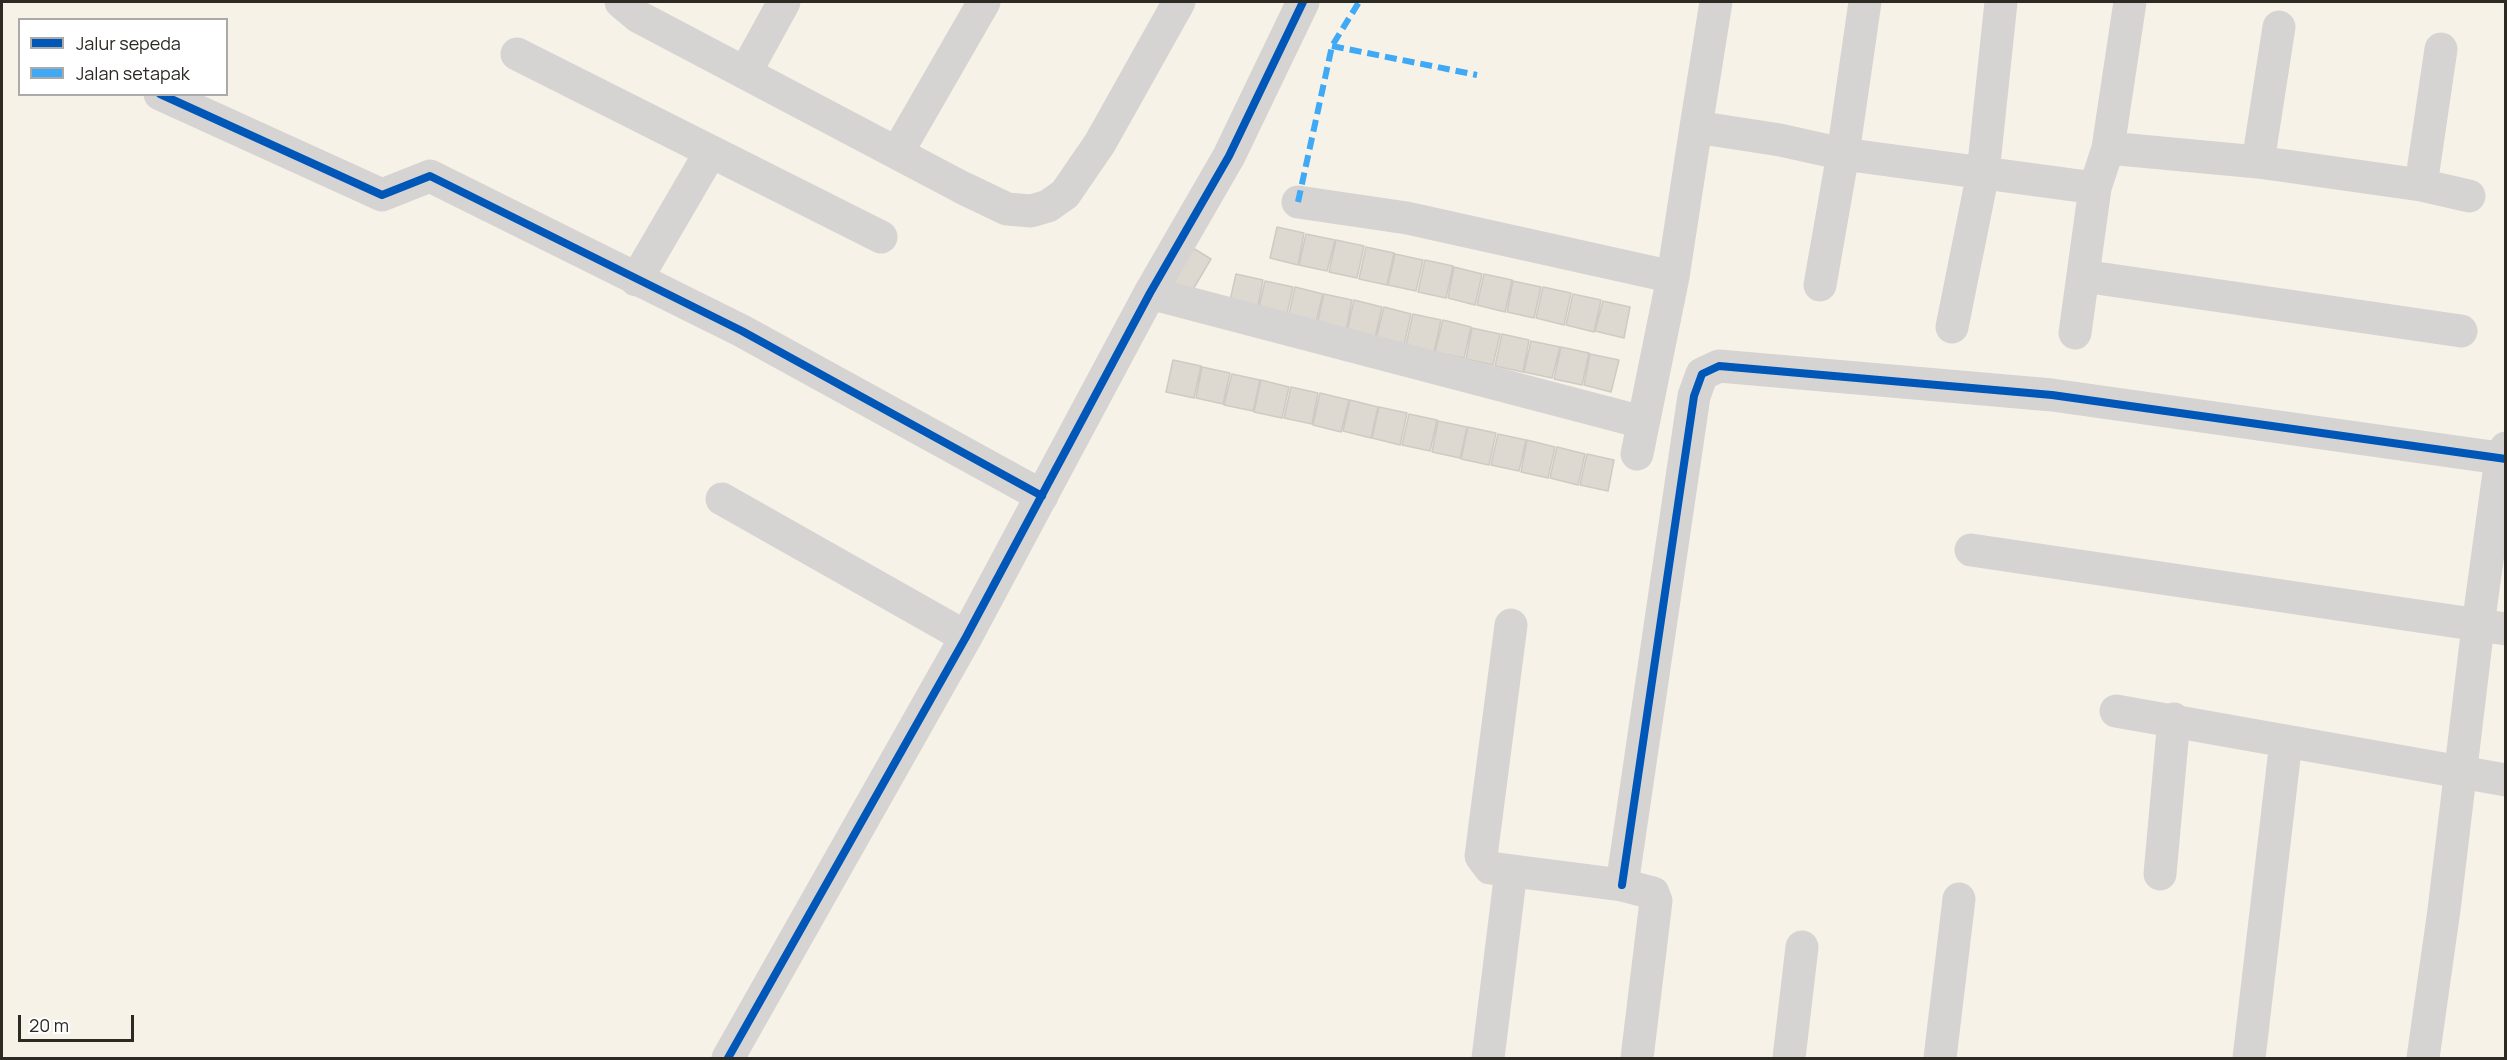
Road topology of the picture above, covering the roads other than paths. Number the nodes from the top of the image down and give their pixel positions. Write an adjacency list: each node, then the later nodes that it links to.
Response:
1 (621, 2): 13 (street)
2 (784, 2): 13 (street)
3 (984, 2): 18 (street)
4 (1179, 2): 18 (street)
5 (1303, 2): 31 (street)
6 (1716, 2): 15 (street)
7 (1865, 2): 19 (street)
8 (2001, 2): 21 (street)
9 (2130, 2): 16 (street)
10 (2279, 27): 20 (street)
11 (2441, 49): 22 (street)
12 (517, 54): 17 (street)
13 (745, 73): 18 (street)
14 (164, 96): 29 (street)
15 (1696, 127): 19 (street); 28 (street)
16 (2108, 148): 20 (street); 23 (street)
17 (710, 153): 26 (street); 29 (street)
18 (897, 153)
19 (1843, 154): 21 (street); 30 (street)
20 (2259, 162): 22 (street)
21 (1983, 172): 23 (street); 32 (street)
22 (2421, 185): 24 (street)
23 (2095, 188): 27 (street)
24 (2469, 196)
25 (1298, 202): 28 (street)
26 (881, 237)
27 (2083, 276): 33 (street); 34 (street)
28 (1673, 277): 35 (street)
29 (636, 280): 38 (street)
30 (1820, 285)
31 (1150, 293): 35 (street); 38 (street)
32 (1952, 327)
33 (2461, 331)
34 (2075, 333)
35 (1642, 422): 36 (street)
36 (1636, 454)
37 (2504, 455): 42 (street); 51 (street)
38 (1042, 496): 43 (street)
39 (722, 499): 43 (street)
40 (1971, 550): 42 (street)
41 (1511, 625): 49 (street)
42 (2492, 628): 47 (street)
43 (966, 637): 54 (street)
44 (2116, 711): 45 (street)
45 (2174, 719): 46 (street); 50 (street)
46 (2286, 741): 47 (street); 59 (street)
47 (2461, 771): 48 (street); 60 (street)
48 (2505, 780)
49 (1511, 871): 51 (street); 55 (street)
50 (2160, 874)
51 (1622, 885): 56 (street)
52 (1959, 899): 58 (street)
53 (1802, 947): 57 (street)
54 (728, 1059)
55 (1488, 1059)
56 (1637, 1059)
57 (1789, 1059)
58 (1940, 1059)
59 (2249, 1059)
60 (2423, 1059)

